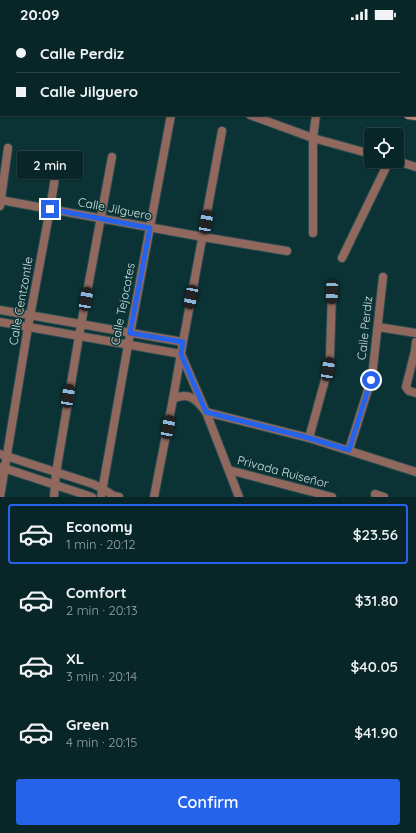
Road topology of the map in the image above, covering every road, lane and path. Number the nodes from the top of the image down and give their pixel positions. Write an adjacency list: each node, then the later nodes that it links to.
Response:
1 (171, 116): 16 (street, Calle Tejocotes)
2 (253, 116): 5 (street)
3 (316, 116): 5 (street)
4 (222, 131): 18 (street)
5 (313, 138): 7 (street); 17 (street)
6 (8, 148): 13 (street)
7 (364, 152)
8 (112, 157): 15 (street)
9 (58, 159): 14 (street, Calle Centzontle)
10 (404, 163): 11 (street)
11 (416, 167)
12 (386, 168): 20 (street)
13 (0, 202): 14 (street, Calle Jilguero)
14 (50, 209): 15 (street, Calle Jilguero); 24 (street, Calle Centzontle)
15 (101, 218): 16 (street, Calle Jilguero); 26 (street)
16 (150, 228): 18 (street, Calle Jilguero); 29 (street, Calle Tejocotes)
17 (313, 233)
18 (203, 237): 19 (street, Calle Jilguero); 32 (street)
19 (287, 251)
20 (342, 258)
21 (383, 277): 28 (street, Calle Perdiz)
22 (332, 292): 39 (street)
23 (0, 310): 24 (street)
24 (30, 316): 26 (street); 27 (street, Calle Centzontle)
25 (0, 322): 27 (street)
26 (81, 324): 29 (street); 31 (street)
27 (28, 327): 31 (street); 41 (street, Calle Centzontle)
28 (378, 327): 30 (street); 40 (street, Calle Perdiz)
29 (130, 333): 32 (street); 33 (street, Calle Tejocotes)
30 (416, 333)
31 (78, 336): 33 (street); 44 (street)
32 (183, 342): 35 (street)
33 (128, 345): 35 (street); 47 (street, Calle Tejocotes)
34 (416, 348): 36 (street)
35 (181, 354): 37 (street); 38 (street)
36 (416, 393)
37 (173, 399): 38 (street); 53 (street)
38 (206, 412): 39 (street); 43 (street)
39 (309, 438): 40 (street)
40 (349, 450): 45 (street)
41 (3, 455): 42 (street, Calle Centzontle); 44 (street)
42 (2, 468): 46 (street); 49 (street, Calle Centzontle)
43 (229, 470): 54 (street); 55 (street, Privada Ruiseñor)
44 (56, 472): 46 (street); 47 (street)
45 (416, 472)
46 (55, 486): 50 (street); 51 (street)
47 (102, 493): 52 (street)
48 (375, 494): 56 (street)
49 (0, 497)
50 (54, 497)
51 (92, 497)
52 (113, 497)
53 (154, 497)
54 (239, 497)
55 (332, 497)
56 (384, 497)

